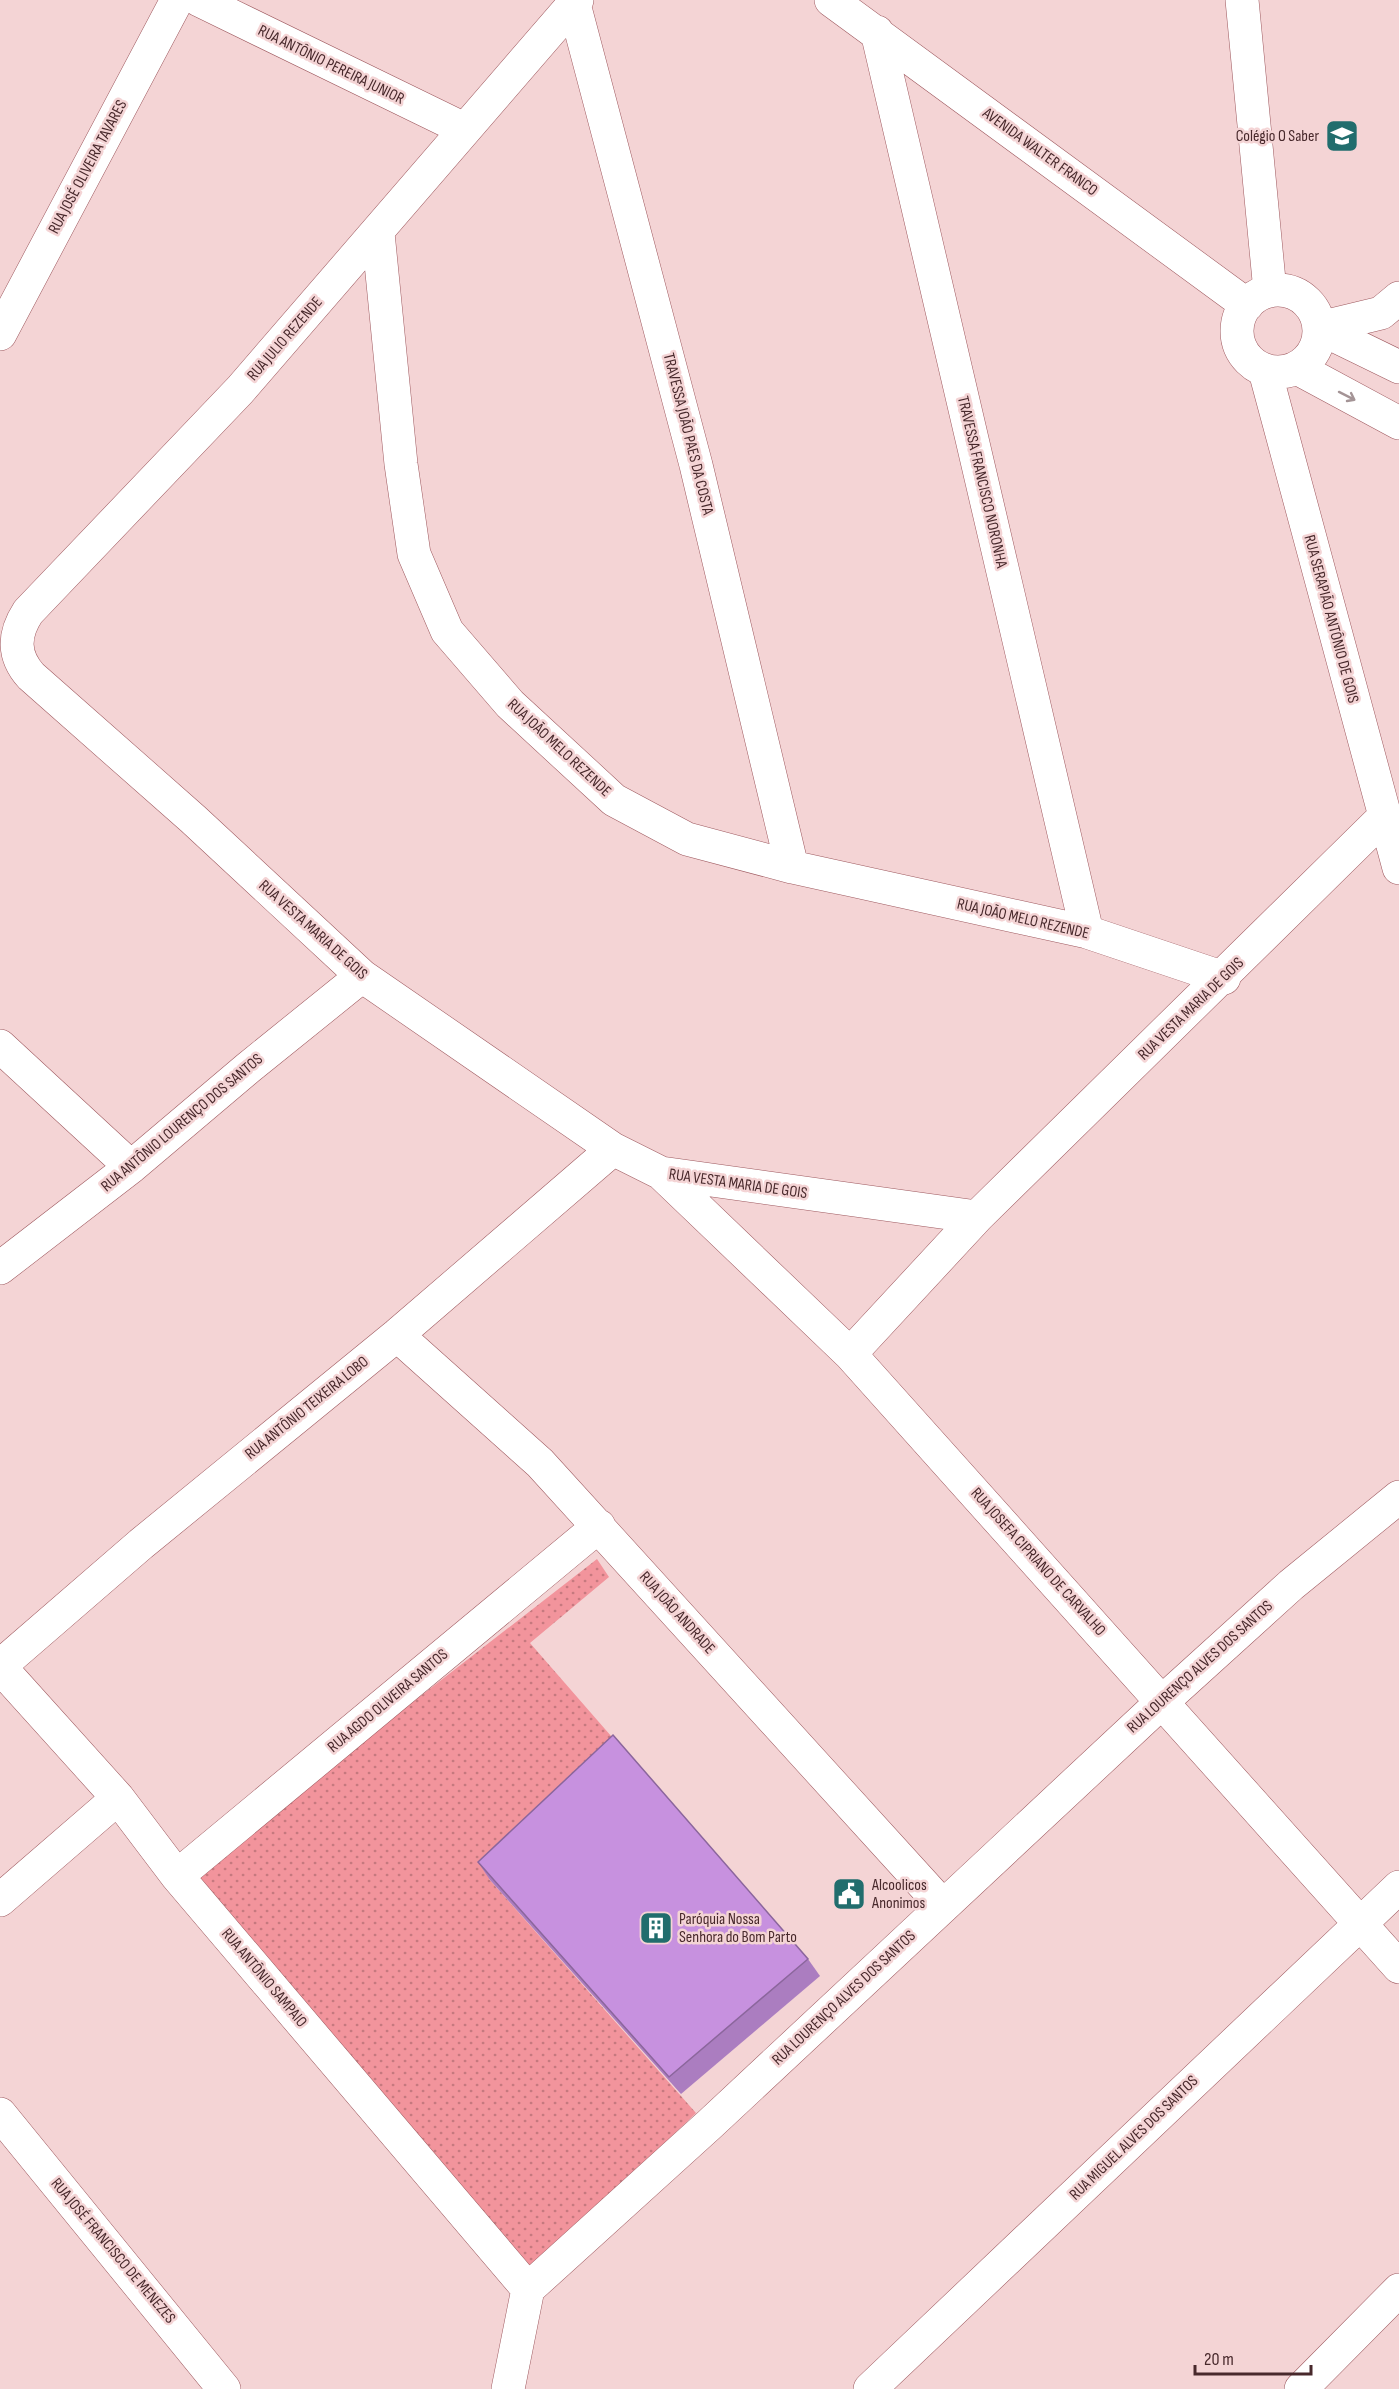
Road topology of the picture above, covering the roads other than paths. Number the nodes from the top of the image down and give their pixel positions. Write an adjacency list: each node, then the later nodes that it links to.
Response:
1 (177, 0): 12 (street, RUA JOSÉ OLIVEIRA TAVARES)
2 (199, 0): 7 (street, RUA ANTÔNIO PEREIRA JUNIOR)
3 (831, 0): 6 (street, AVENIDA WALTER FRANCO)
4 (1242, 0): 9 (street)
5 (575, 2): 7 (street, RUA JULIO REZENDE); 18 (street, TRAVESSA JOÃO PAES DA COSTA)
6 (877, 32): 9 (street, AVENIDA WALTER FRANCO); 20 (street, TRAVESSA FRANCISCO NORONHA)
7 (464, 129): 8 (street, RUA JULIO REZENDE)
8 (378, 233): 16 (street, RUA JULIO REZENDE); 18 (street, RUA JOÃO MELO REZENDE)
9 (1258, 298): 11 (street); 14 (street)
10 (1399, 298): 11 (street)
11 (1319, 328): 13 (street); 14 (street)
12 (0, 334)
13 (1399, 368)
14 (1281, 369): 15 (street, one-way to 15); 17 (street, RUA SERAPIÃO ANTÔNIO DE GOIS)
15 (1399, 423)
16 (31, 676): 21 (street, RUA VESTA MARIA DE GOIS)
17 (1384, 817): 19 (street, RUA SERAPIÃO ANTÔNIO DE GOIS); 22 (street, RUA VESTA MARIA DE GOIS)
18 (792, 867): 20 (street, RUA JOÃO MELO REZENDE)
19 (1399, 867)
20 (1087, 932): 22 (street, RUA JOÃO MELO REZENDE)
21 (362, 976): 24 (street, RUA VESTA MARIA DE GOIS); 25 (street, RUA ANTÔNIO LOURENÇO DOS SANTOS)
22 (1224, 978): 27 (street, RUA VESTA MARIA DE GOIS)
23 (0, 1046): 25 (street)
24 (614, 1149): 26 (street, RUA VESTA MARIA DE GOIS); 29 (street, RUA ANTÔNIO TEIXEIRA LOBO)
25 (131, 1167): 28 (street, RUA ANTÔNIO LOURENÇO DOS SANTOS)
26 (661, 1173): 27 (street, RUA VESTA MARIA DE GOIS); 30 (street, RUA JOSEFA CIPRIANO DE CARVALHO)
27 (977, 1217): 30 (street)
28 (0, 1268)
29 (397, 1335): 32 (street, RUA JOÃO ANDRADE); 33 (street, RUA ANTÔNIO TEIXEIRA LOBO)
30 (850, 1353): 34 (street, RUA JOSEFA CIPRIANO DE CARVALHO)
31 (1399, 1497): 34 (street, RUA LOURENÇO ALVES DOS SANTOS)
32 (598, 1526): 36 (street, RUA AGDO OLIVEIRA SANTOS); 39 (street, RUA JOÃO ANDRADE)
33 (0, 1666): 35 (street, RUA ANTÔNIO SAMPAIO)
34 (1162, 1701): 39 (street, RUA LOURENÇO ALVES DOS SANTOS); 40 (street, RUA JOSEFA CIPRIANO DE CARVALHO)
35 (118, 1798): 36 (street, RUA ANTÔNIO SAMPAIO); 38 (street)
36 (177, 1876): 43 (street, RUA ANTÔNIO SAMPAIO)
37 (1399, 1887): 40 (street, RUA MIGUEL ALVES DOS SANTOS)
38 (0, 1900)
39 (943, 1906): 43 (street, RUA LOURENÇO ALVES DOS SANTOS)
40 (1360, 1922): 41 (street, RUA JOSEFA CIPRIANO DE CARVALHO); 47 (street, RUA MIGUEL ALVES DOS SANTOS)
41 (1399, 1967)
42 (0, 2114): 45 (street, RUA JOSÉ FRANCISCO DE MENEZES)
43 (528, 2289): 46 (street)
44 (1399, 2290): 48 (street)
45 (224, 2389)
46 (508, 2389)
47 (870, 2389)
48 (1301, 2389)

